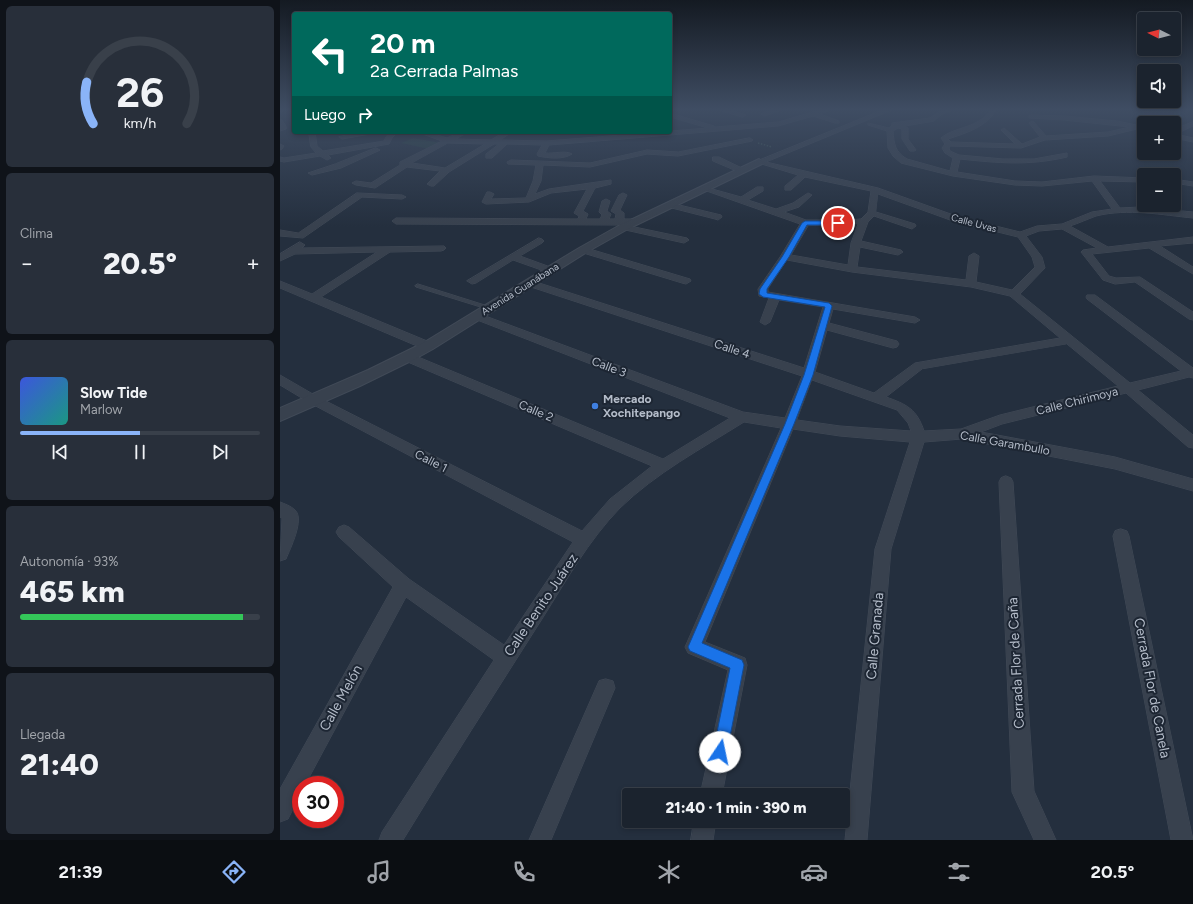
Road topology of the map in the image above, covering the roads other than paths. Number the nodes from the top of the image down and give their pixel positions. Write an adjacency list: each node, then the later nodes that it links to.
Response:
1 (315, 148): 13 (street)
2 (356, 148): 13 (street)
3 (378, 148): 23 (street)
4 (433, 148): 22 (street)
5 (482, 148): 24 (street)
6 (498, 148): 16 (street)
7 (526, 148): 21 (street)
8 (544, 148): 14 (street)
9 (708, 148): 21 (street)
10 (796, 148): 20 (street)
11 (891, 148): 28 (street)
12 (944, 148): 17 (street)
13 (322, 154): 18 (street); 23 (street)
14 (568, 154)
15 (1064, 155): 17 (street)
16 (489, 156)
17 (958, 157): 28 (street)
18 (280, 159)
19 (716, 159): 25 (street)
20 (759, 162): 25 (street, Avenida Guanábana); 27 (street, Calle Uvas)
21 (540, 163): 45 (street)
22 (403, 164): 24 (street); 32 (street)
23 (338, 166): 26 (street)
24 (446, 170): 34 (street)
25 (742, 170): 38 (street, Avenida Guanábana)
26 (312, 173)
27 (803, 174): 37 (street); 40 (street, Calle Uvas)
28 (953, 174): 29 (street)
29 (1094, 178): 30 (street); 50 (street)
30 (1137, 180)
31 (608, 182): 35 (street)
32 (356, 183)
33 (1181, 183): 36 (street)
34 (431, 184)
35 (592, 186): 45 (street); 56 (street)
36 (1191, 186)
37 (788, 188)
38 (705, 189): 46 (street); 48 (street, Avenida Guanábana)
39 (760, 189): 46 (street)
40 (875, 190): 53 (street); 65 (street, Calle Uvas)
41 (490, 194): 45 (street)
42 (623, 195): 61 (street)
43 (808, 195): 52 (street)
44 (402, 197): 66 (street)
45 (529, 200)
46 (742, 200): 52 (street)
47 (606, 202): 59 (street)
48 (672, 205): 55 (street); 61 (street, Avenida Guanábana)
49 (1137, 210): 50 (street)
50 (1118, 211): 63 (street)
51 (1181, 212): 54 (street)
52 (774, 213): 60 (street)
53 (872, 213): 57 (street); 62 (street)
54 (1193, 215)
55 (718, 217)
56 (581, 221): 58 (street); 59 (street)
57 (864, 221): 60 (street); 70 (street)
58 (396, 222)
59 (603, 222): 61 (street)
60 (805, 223): 80 (street)
61 (626, 224): 67 (street); 74 (street, Avenida Guanábana)
62 (912, 226)
63 (1063, 226): 65 (street); 75 (street)
64 (280, 233): 66 (street)
65 (1021, 235): 91 (street)
66 (300, 236): 76 (street)
67 (684, 240)
68 (1193, 240): 71 (street)
69 (539, 242): 79 (street)
70 (856, 243): 77 (street); 82 (street)
71 (1151, 245): 75 (street); 84 (street)
72 (441, 248): 73 (street)
73 (388, 249): 76 (street); 94 (street)
74 (583, 250): 83 (street, Avenida Guanábana); 86 (street)
75 (1107, 250): 98 (street)
76 (293, 251): 81 (street)
77 (898, 252)
78 (974, 256): 89 (street)
79 (513, 257): 83 (street); 85 (street)
80 (785, 257): 82 (street); 92 (street)
81 (280, 258)
82 (852, 269): 89 (street)
83 (550, 270): 87 (street, Avenida Guanábana)
84 (1193, 272)
85 (472, 281)
86 (686, 281)
87 (529, 283): 96 (street, Avenida Guanábana); 107 (street, Calle 4)
88 (280, 284): 94 (street)
89 (971, 284): 91 (street)
90 (418, 286): 96 (lane)
91 (1014, 294): 102 (street)
92 (775, 297): 95 (street); 100 (street)
93 (1091, 297): 106 (street)
94 (313, 298): 104 (street)
95 (829, 306): 99 (street); 101 (street)
96 (489, 308): 97 (street, Avenida Guanábana)
97 (476, 316): 104 (street, Avenida Guanábana); 113 (street, Calle 3)
98 (1193, 317)
99 (915, 320)
100 (765, 322)
101 (822, 325): 103 (street); 107 (street)
102 (1069, 340): 109 (street); 110 (street)
103 (893, 344)
104 (428, 346): 105 (street, Avenida Guanábana)
105 (407, 358): 111 (street, Avenida Guanábana); 118 (street, Calle 2)
106 (1192, 373): 109 (street, Calle Chirimoya)
107 (808, 375): 110 (street, Calle 4); 114 (street)
108 (280, 379): 111 (street, Calle 1)
109 (1129, 388): 115 (street, Calle Chirimoya); 117 (street)
110 (875, 398): 116 (street, Calle 4)
111 (314, 400): 112 (street, Avenida Guanábana); 124 (street, Calle 1)
112 (280, 415)
113 (742, 417): 114 (street, Calle Garambullo); 118 (street, Calle Benito Juárez)
114 (789, 424): 116 (street, Calle Garambullo); 129 (street)
115 (962, 434): 116 (street, Calle Garambullo); 120 (street, Calle Garambullo)
116 (919, 437): 135 (street, Calle Granada)
117 (1193, 443)
118 (665, 466): 124 (street, Calle Benito Juárez)
119 (1006, 482): 136 (street, Cerrada Flor de Caña)
120 (1193, 485)
121 (280, 508): 125 (street)
122 (344, 532): 126 (street)
123 (1121, 536): 137 (street, Cerrada Flor de Canela)
124 (584, 540): 127 (street, Calle Benito Juárez)
125 (280, 554)
126 (403, 585): 127 (street); 130 (street, Calle Melón)
127 (506, 657): 132 (street, Calle Benito Juárez)
128 (606, 688): 133 (street)
129 (712, 788)
130 (280, 811)
131 (705, 828): 134 (street)
132 (390, 840)
133 (540, 840)
134 (702, 840)
135 (856, 840)
136 (1045, 840)
137 (1182, 840)

